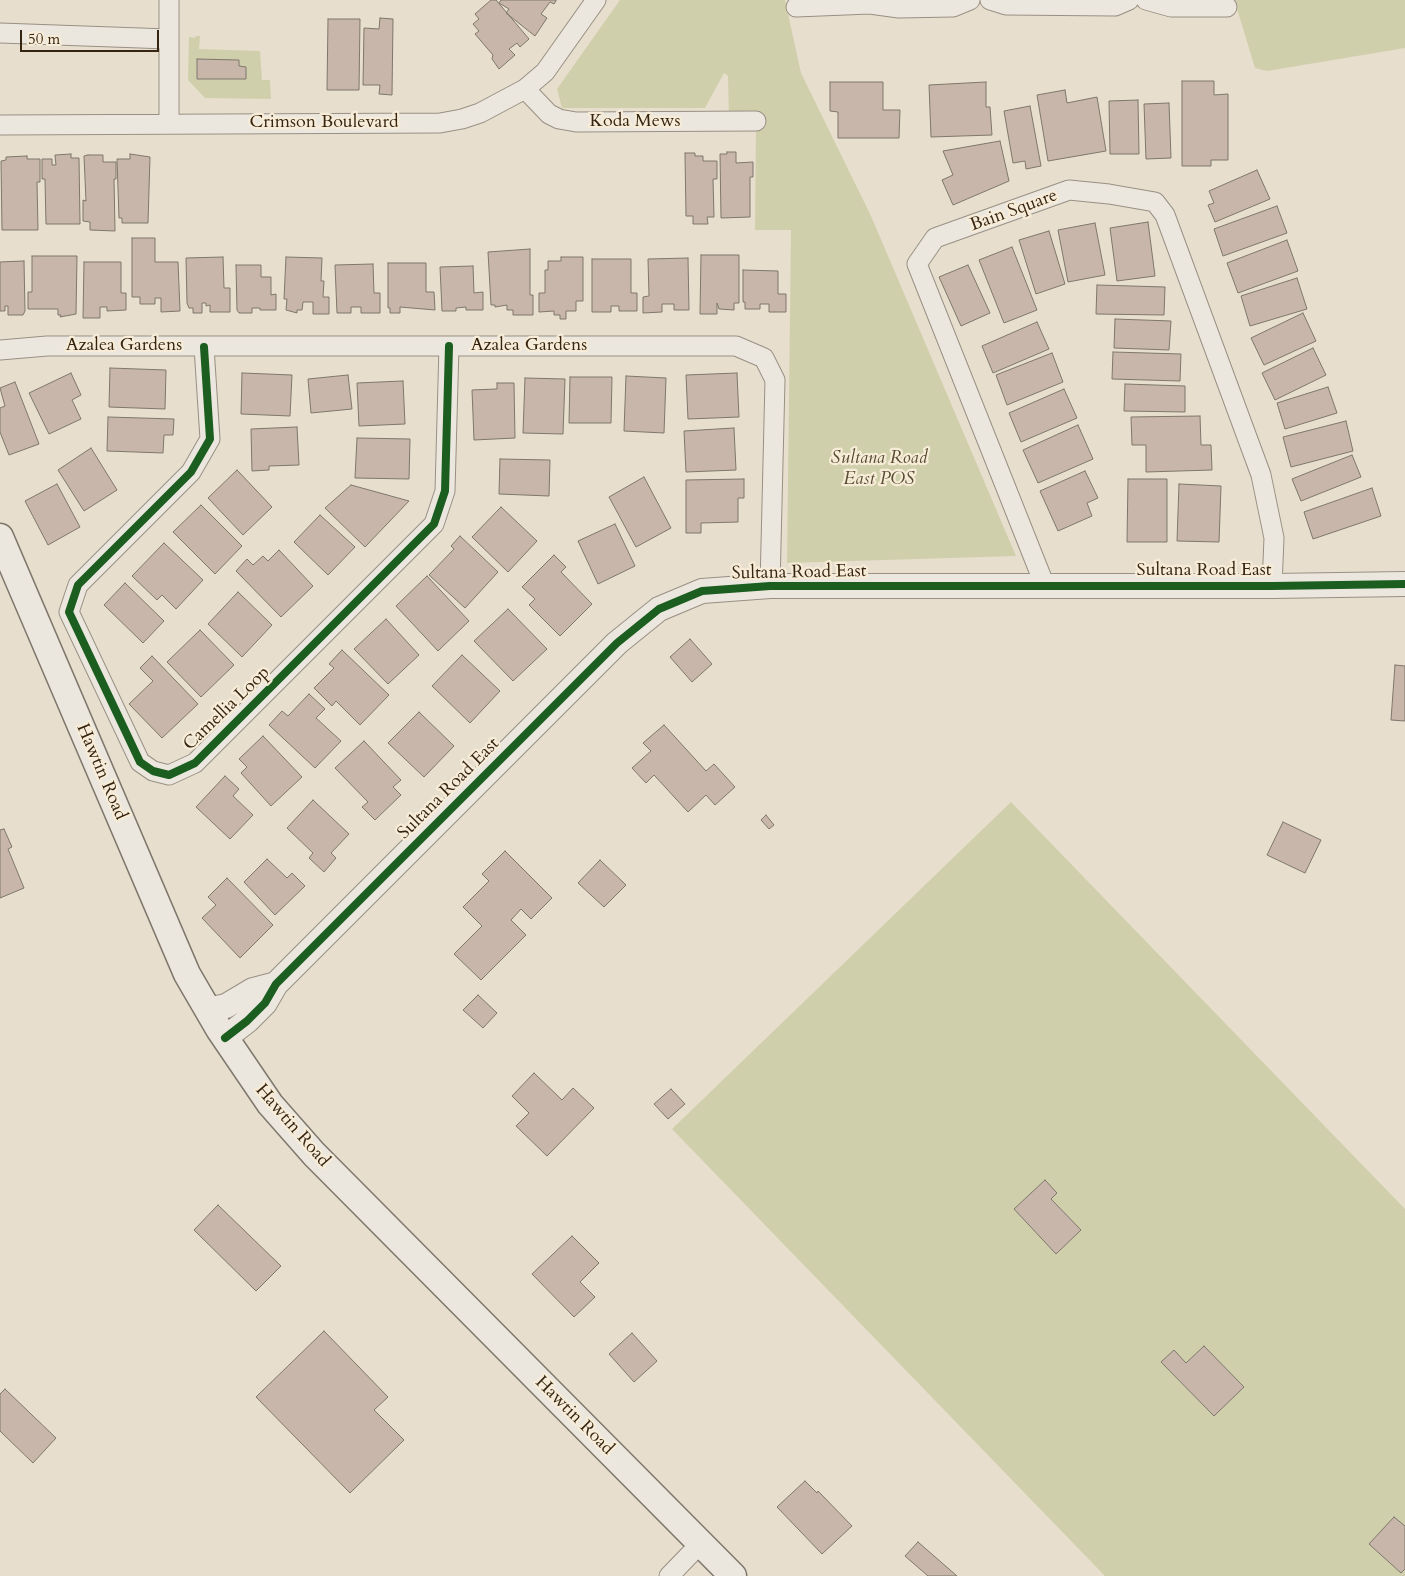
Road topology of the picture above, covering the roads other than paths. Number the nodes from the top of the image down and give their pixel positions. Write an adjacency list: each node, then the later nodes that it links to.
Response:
1 (169, 0): 11 (street)
2 (596, 0): 12 (street, Crimson Boulevard)
3 (970, 0): 7 (street)
4 (990, 0): 5 (street)
5 (1129, 0)
6 (1146, 0): 9 (street)
7 (870, 2): 8 (street)
8 (796, 7)
9 (1227, 7)
10 (0, 33): 11 (street)
11 (168, 39): 14 (street)
12 (525, 89): 13 (street, Koda Mews); 14 (street, Crimson Boulevard)
13 (756, 121)
14 (169, 124): 15 (street, Crimson Boulevard)
15 (0, 125)
16 (204, 346): 17 (street, Azalea Gardens); 17 (street, Camellia Loop); 18 (street, Azalea Gardens)
17 (449, 346): 21 (street, Azalea Gardens)
18 (0, 350)
19 (0, 537): 25 (main road, Hawtin Road)
20 (1405, 584): 23 (street, Sultana Road East)
21 (770, 586): 22 (street, Sultana Road East); 24 (street, Sultana Road East)
22 (1045, 586): 23 (street, Sultana Road East); 23 (street, Bain Square)
23 (1272, 586)
24 (276, 984): 25 (street, Sultana Road East); 26 (street, Sultana Road East)
25 (208, 1010): 26 (main road, Hawtin Road)
26 (225, 1038): 27 (main road, Hawtin Road)
27 (700, 1544): 28 (street); 29 (main road, Hawtin Road)
28 (669, 1576)
29 (734, 1576)

